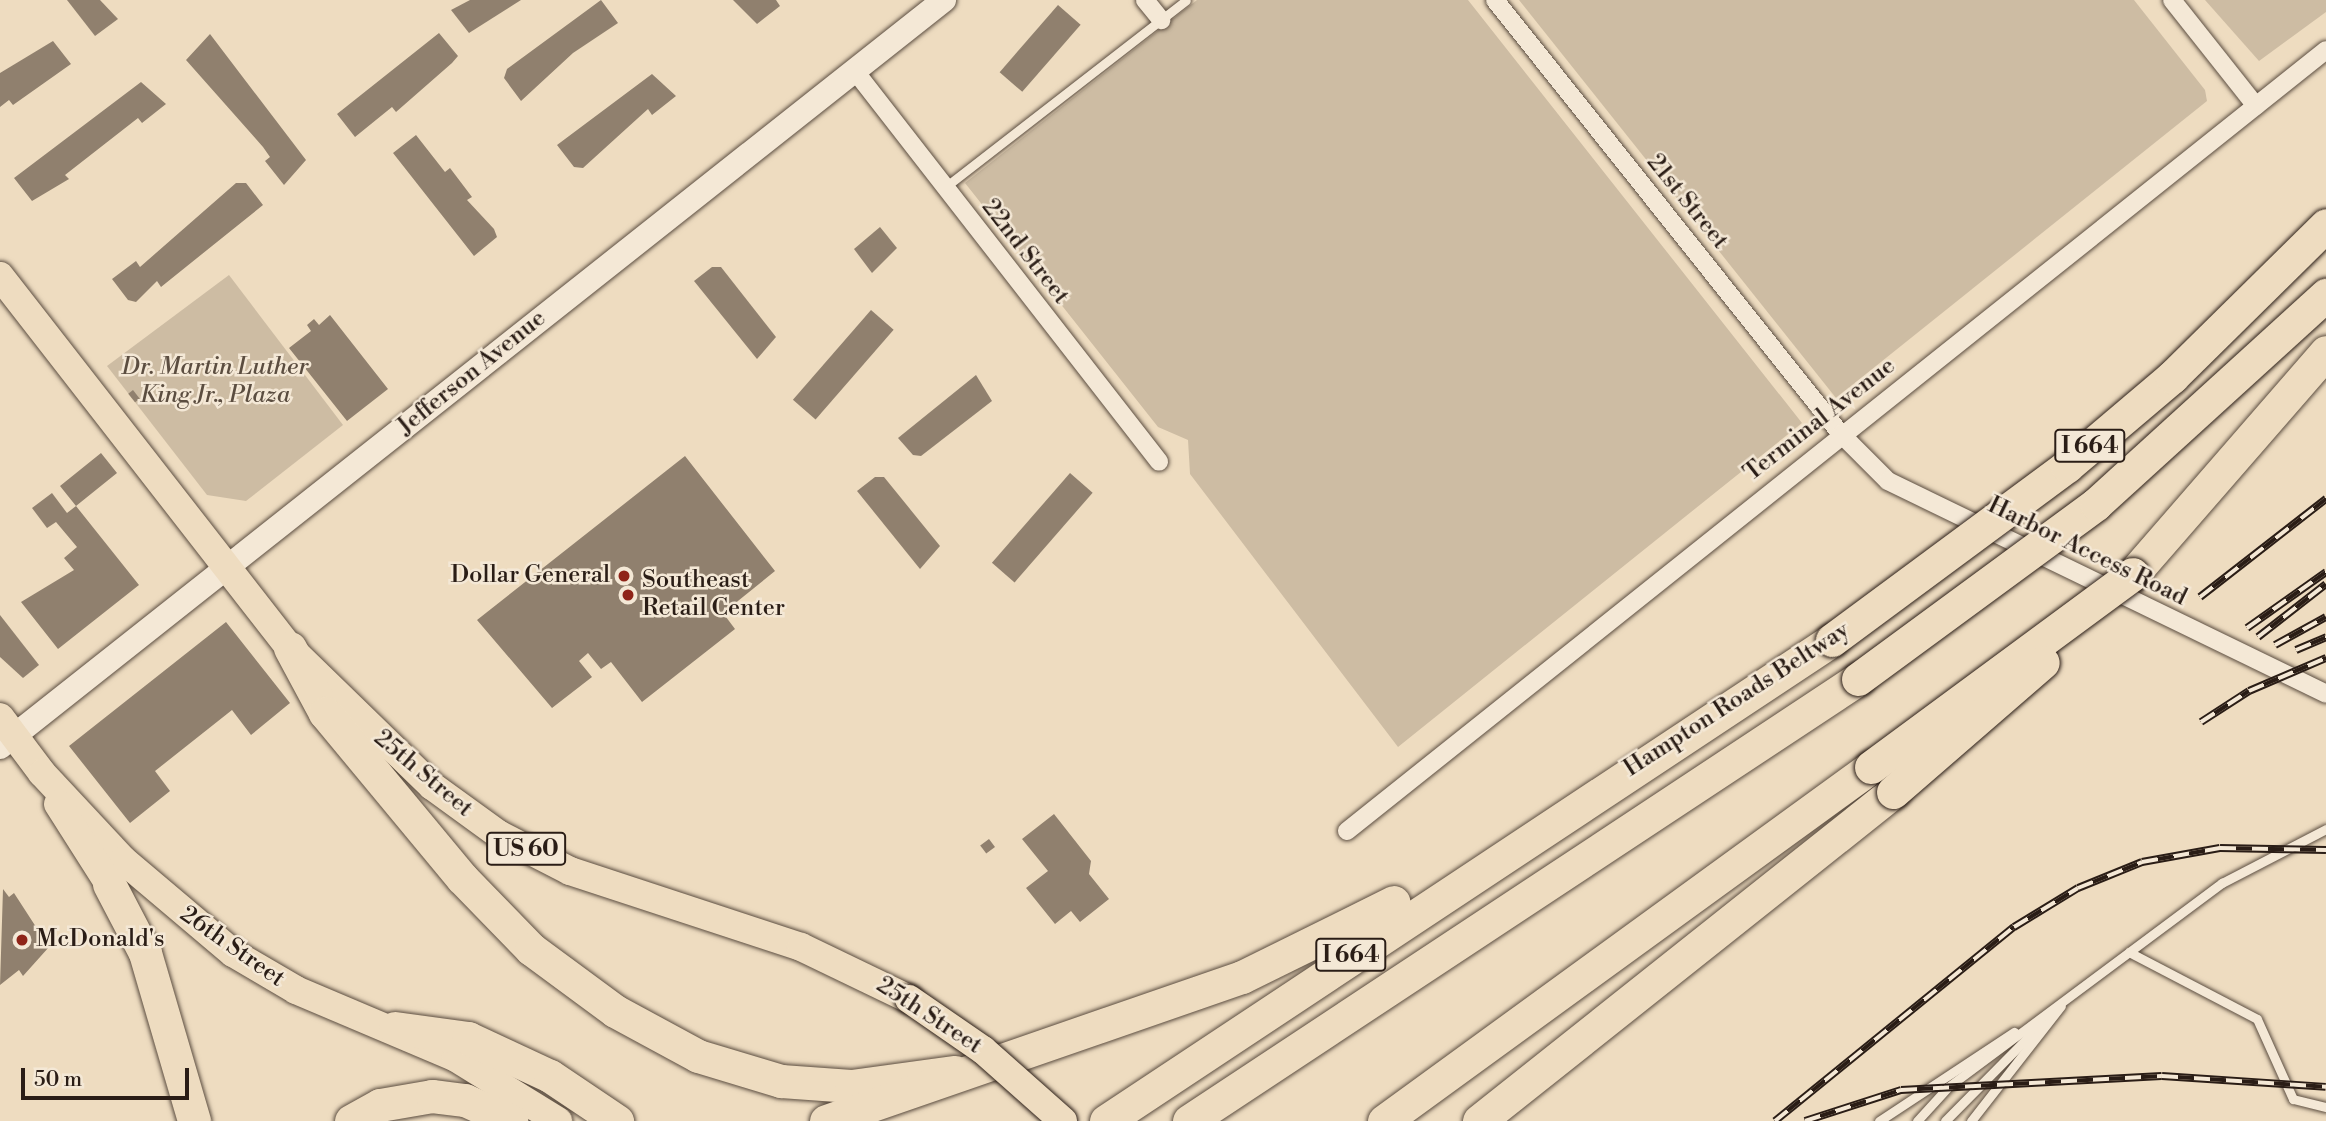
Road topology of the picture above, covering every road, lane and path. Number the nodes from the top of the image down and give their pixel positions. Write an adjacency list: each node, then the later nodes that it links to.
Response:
1 (944, 0): 8 (main road, Jefferson Avenue)
2 (1145, 0): 6 (street)
3 (1186, 0): 6 (lane)
4 (1495, 0): 15 (street, 21st Street)
5 (2172, 0): 9 (street)
6 (1161, 20): 10 (lane)
7 (2326, 50): 9 (street, Terminal Avenue)
8 (855, 71): 10 (street, 22nd Street); 17 (main road, Jefferson Avenue)
9 (2256, 106): 15 (street, Terminal Avenue)
10 (944, 188): 16 (street, 22nd Street)
11 (2326, 226): 23 (highway, Hampton Roads Beltway / I 664, bridge)
12 (0, 276): 17 (main road, 25th Street / US 60)
13 (2326, 295): 30 (highway, Hampton Roads Beltway / I 664, bridge)
14 (2326, 352): 18 (highway)
15 (1841, 434): 20 (street, Harbor Access Road); 25 (street, Terminal Avenue)
16 (1159, 462)
17 (227, 569): 19 (main road, 25th Street / US 60); 21 (main road, Jefferson Avenue)
18 (2133, 574): 43 (highway, bridge); 44 (highway, bridge)
19 (290, 648): 31 (highway); 39 (main road, 25th Street / US 60, bridge)
20 (2326, 694)
21 (5, 733): 22 (main road, 26th Street)
22 (42, 773): 26 (main road); 29 (main road, 26th Street)
23 (1597, 792): 31 (highway); 40 (highway, Hampton Roads Beltway / I 664)
24 (2326, 829): 27 (lane)
25 (1347, 831)
26 (109, 884): 33 (highway)
27 (2129, 952): 28 (lane); 32 (lane)
28 (2066, 999): 45 (lane); 46 (lane); 47 (lane); 48 (lane)
29 (395, 1028): 36 (main road, 26th Street); 37 (highway)
30 (1288, 1054): 41 (highway, Hampton Roads Beltway / I 664); 42 (highway)
31 (955, 1072): 38 (highway)
32 (2326, 1107)
33 (194, 1121)
34 (351, 1121): 35 (highway)
35 (511, 1121)
36 (558, 1121)
37 (617, 1121)
38 (826, 1121)
39 (1063, 1121)
40 (1106, 1121)
41 (1189, 1121)
42 (1219, 1121)
43 (1384, 1121)
44 (1479, 1121)
45 (1876, 1121)
46 (1917, 1121)
47 (1945, 1121)
48 (1971, 1121)

